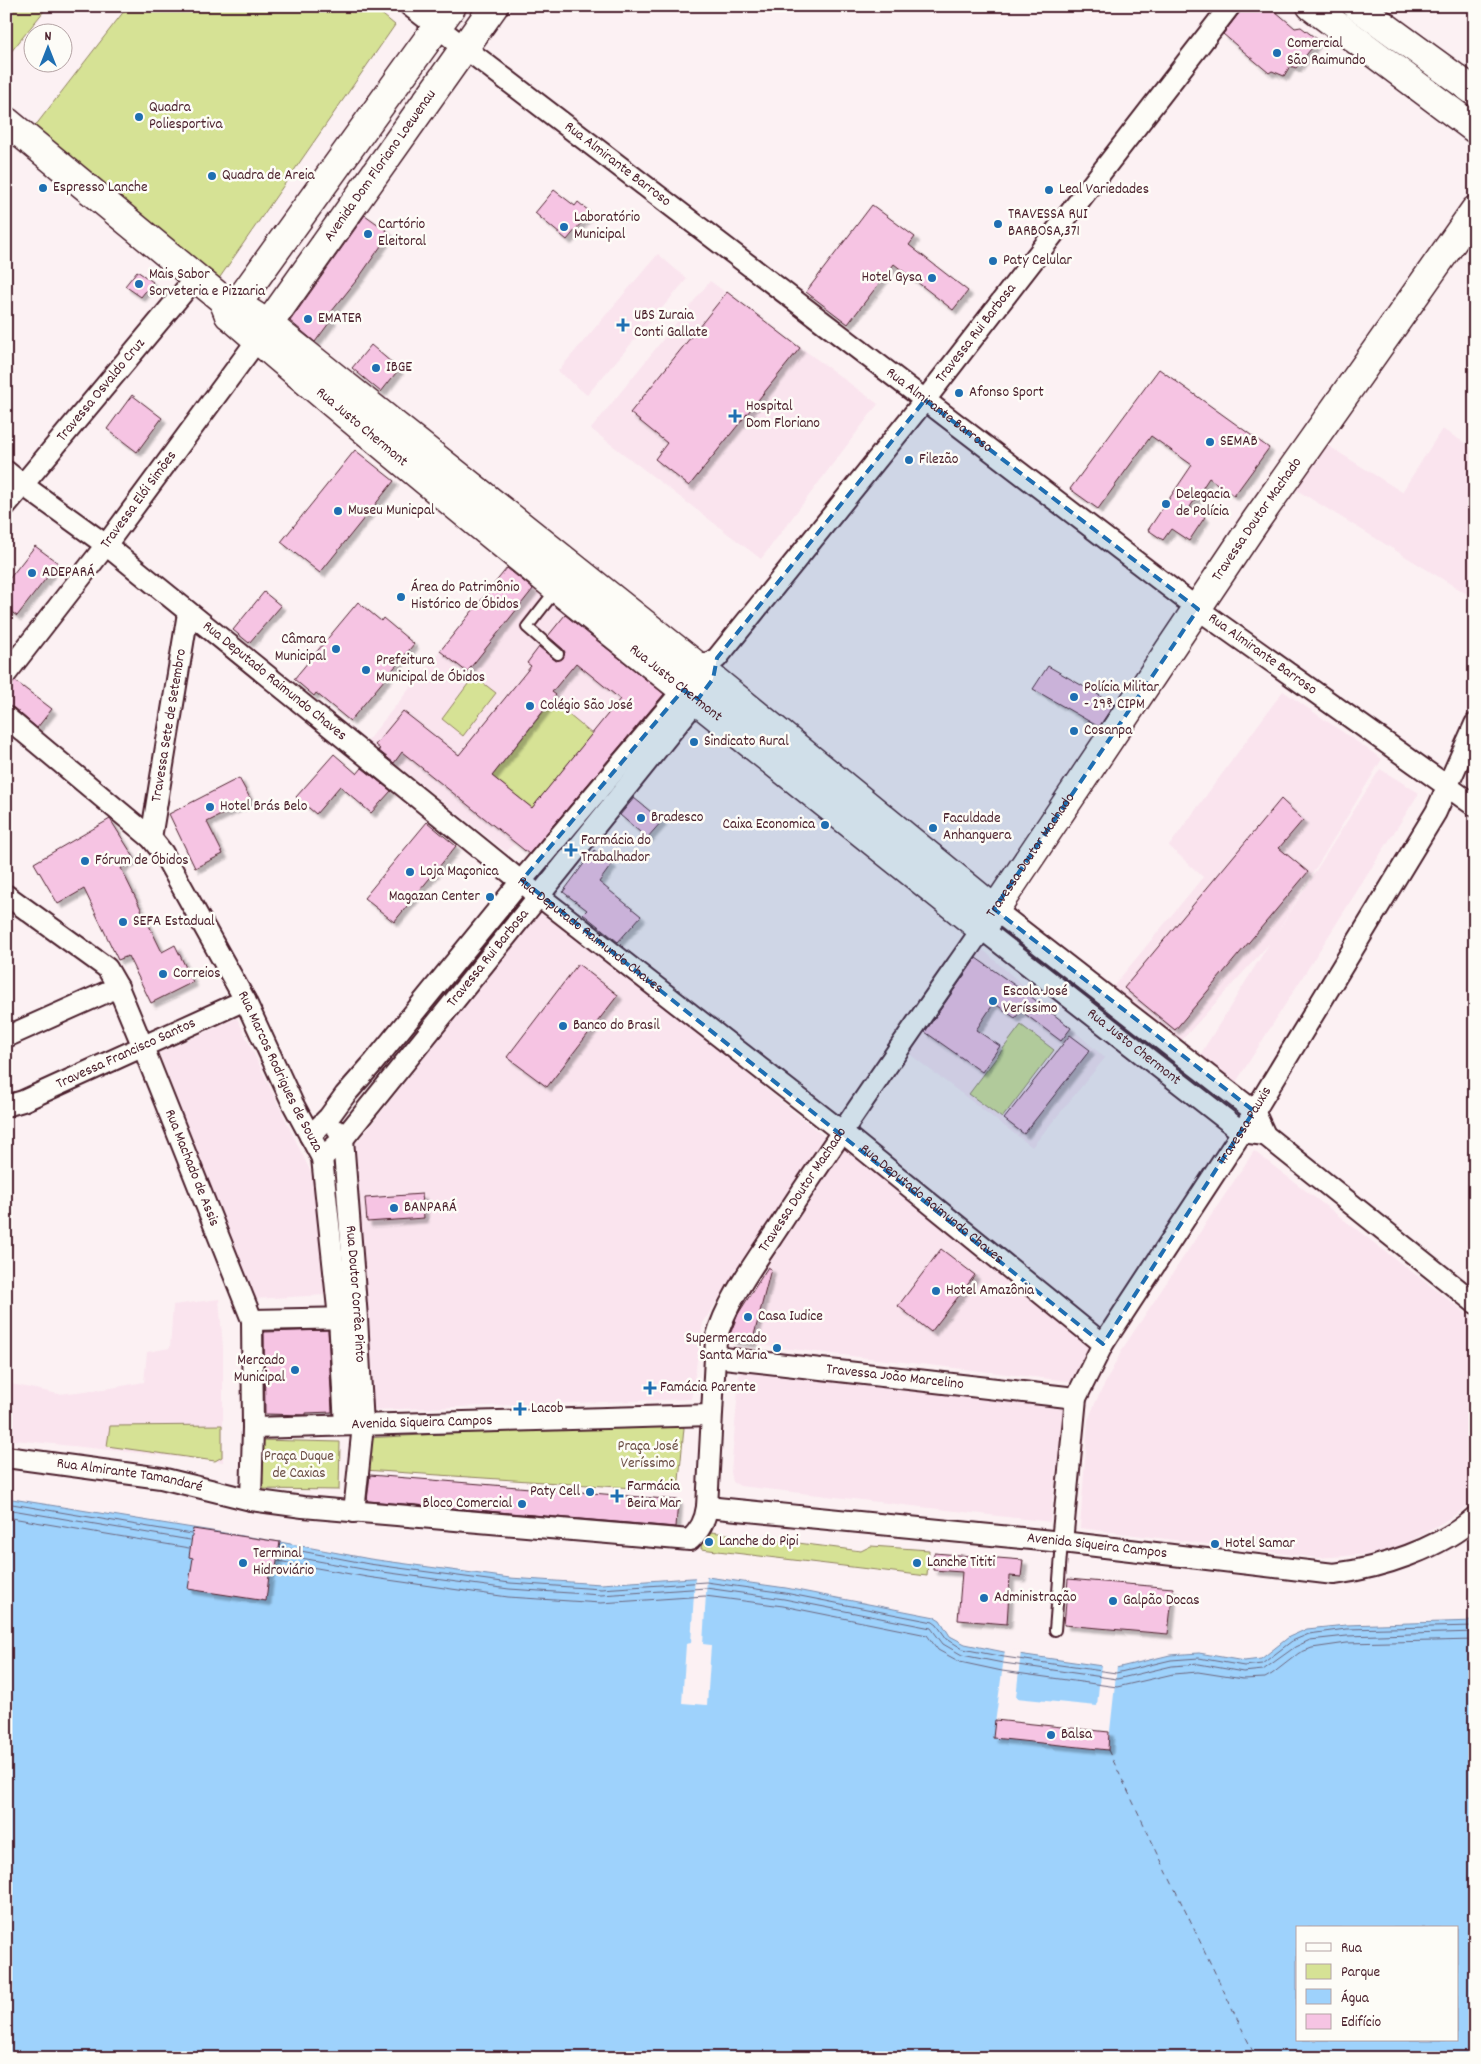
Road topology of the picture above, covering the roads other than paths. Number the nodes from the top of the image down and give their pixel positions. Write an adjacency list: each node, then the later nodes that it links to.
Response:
1 (410, 6): 6 (street, Rua Almirante Barroso)
2 (494, 6): 7 (street, Avenida Dom Floriano Loewenau)
3 (1230, 6): 15 (street, Travessa Rui Barbosa)
4 (1311, 6): 10 (street)
5 (1357, 6): 8 (street)
6 (445, 17): 7 (street, Rua Almirante Barroso); 13 (street)
7 (463, 48): 14 (street, Avenida Dom Floriano Loewenau); 15 (street, Rua Almirante Barroso)
8 (1475, 92)
9 (6, 122): 12 (street, Rua Justo Chermont)
10 (1475, 129)
11 (1475, 210): 21 (street, Travessa Doutor Machado)
12 (196, 277): 13 (street, Rua Justo Chermont); 17 (street, Travessa Osvaldo Cruz)
13 (230, 306): 14 (street, Rua Justo Chermont)
14 (263, 332): 19 (street, Travessa Elói Simões); 20 (street, Rua Justo Chermont); 25 (street, Rua Justo Chermont)
15 (925, 400): 21 (street, Rua Almirante Barroso); 25 (street, Travessa Rui Barbosa)
16 (6, 471): 17 (street, Rua Deputado Raimundo Chaves)
17 (23, 485): 18 (street, Travessa Osvaldo Cruz); 19 (street, Rua Deputado Raimundo Chaves)
18 (6, 505)
19 (106, 545): 22 (street, Rua Deputado Raimundo Chaves); 24 (street, Travessa Elói Simões)
20 (558, 587): 23 (lane); 25 (street, Rua Justo Chermont)
21 (1198, 609): 28 (street, Rua Almirante Barroso); 34 (street, Travessa Doutor Machado)
22 (188, 612): 30 (street, Travessa Sete de Setembro); 31 (street, Rua Deputado Raimundo Chaves)
23 (558, 654)
24 (6, 674)
25 (702, 679): 31 (street, Travessa Rui Barbosa); 33 (street, Travessa Rui Barbosa); 34 (street, Rua Justo Chermont)
26 (6, 717): 30 (street, Rua Marcos Rodrigues de Souza)
27 (1475, 724): 28 (street, Travessa Pauxis)
28 (1448, 788): 29 (street, Rua Almirante Barroso); 42 (street, Travessa Pauxis)
29 (1475, 806)
30 (151, 838): 36 (street, Rua Marcos Rodrigues de Souza)
31 (522, 880): 33 (street, Rua Deputado Raimundo Chaves); 43 (street, Travessa Rui Barbosa)
32 (6, 895): 35 (street, Rua Machado de Assis)
33 (539, 896): 44 (street, Rua Deputado Raimundo Chaves); 48 (street, Travessa Rui Barbosa)
34 (988, 919): 42 (street, Rua Justo Chermont); 44 (street, Travessa Doutor Machado); 45 (street, Rua Justo Chermont)
35 (118, 987): 37 (street); 38 (street, Rua Machado de Assis)
36 (245, 1000): 38 (street, Travessa Francisco Santos); 41 (street, Rua Marcos Rodrigues de Souza)
37 (6, 1037)
38 (143, 1047): 40 (street, Travessa Francisco Santos); 52 (street, Rua Machado de Assis)
39 (6, 1090): 40 (street)
40 (15, 1104)
41 (293, 1104): 43 (street); 47 (street, Rua Marcos Rodrigues de Souza)
42 (1254, 1111): 45 (street, Travessa Pauxis); 46 (street, Rua Justo Chermont)
43 (329, 1117): 47 (street, Travessa Rui Barbosa); 48 (street, Rua Doutor Corrêa Pinto)
44 (841, 1131): 53 (street, Rua Deputado Raimundo Chaves); 54 (street, Travessa Doutor Machado)
45 (1242, 1132): 46 (street); 53 (street, Travessa Pauxis)
46 (1265, 1135): 50 (street, Rua Justo Chermont)
47 (310, 1136): 49 (street, Rua Marcos Rodrigues de Souza)
48 (343, 1139): 49 (street, Travessa Rui Barbosa); 51 (street, Rua Doutor Corrêa Pinto)
49 (322, 1158): 51 (street, Rua Doutor Corrêa Pinto)
50 (1475, 1303)
51 (348, 1318): 52 (street); 57 (street, Rua Doutor Corrêa Pinto)
52 (252, 1320): 58 (street, Rua Machado de Assis)
53 (1103, 1344): 55 (street, Travessa Pauxis)
54 (715, 1357): 55 (street, Travessa João Marcelino); 56 (street, Travessa Doutor Machado)
55 (1076, 1398): 64 (street, Travessa Pauxis)
56 (711, 1415): 57 (street, Avenida Siqueira Campos); 61 (street, Travessa Doutor Machado)
57 (354, 1425): 58 (street, Avenida Siqueira Campos); 62 (street, Rua Doutor Corrêa Pinto)
58 (254, 1428): 60 (street, Rua Machado de Assis)
59 (6, 1457): 60 (street, Rua Almirante Tamandaré)
60 (251, 1500): 62 (street)
61 (707, 1507): 62 (street, Travessa Doutor Machado); 64 (street, Avenida Siqueira Campos)
62 (354, 1512)
63 (1475, 1517): 64 (street, Avenida Siqueira Campos)
64 (1062, 1542): 65 (lane)
65 (1055, 1630)

